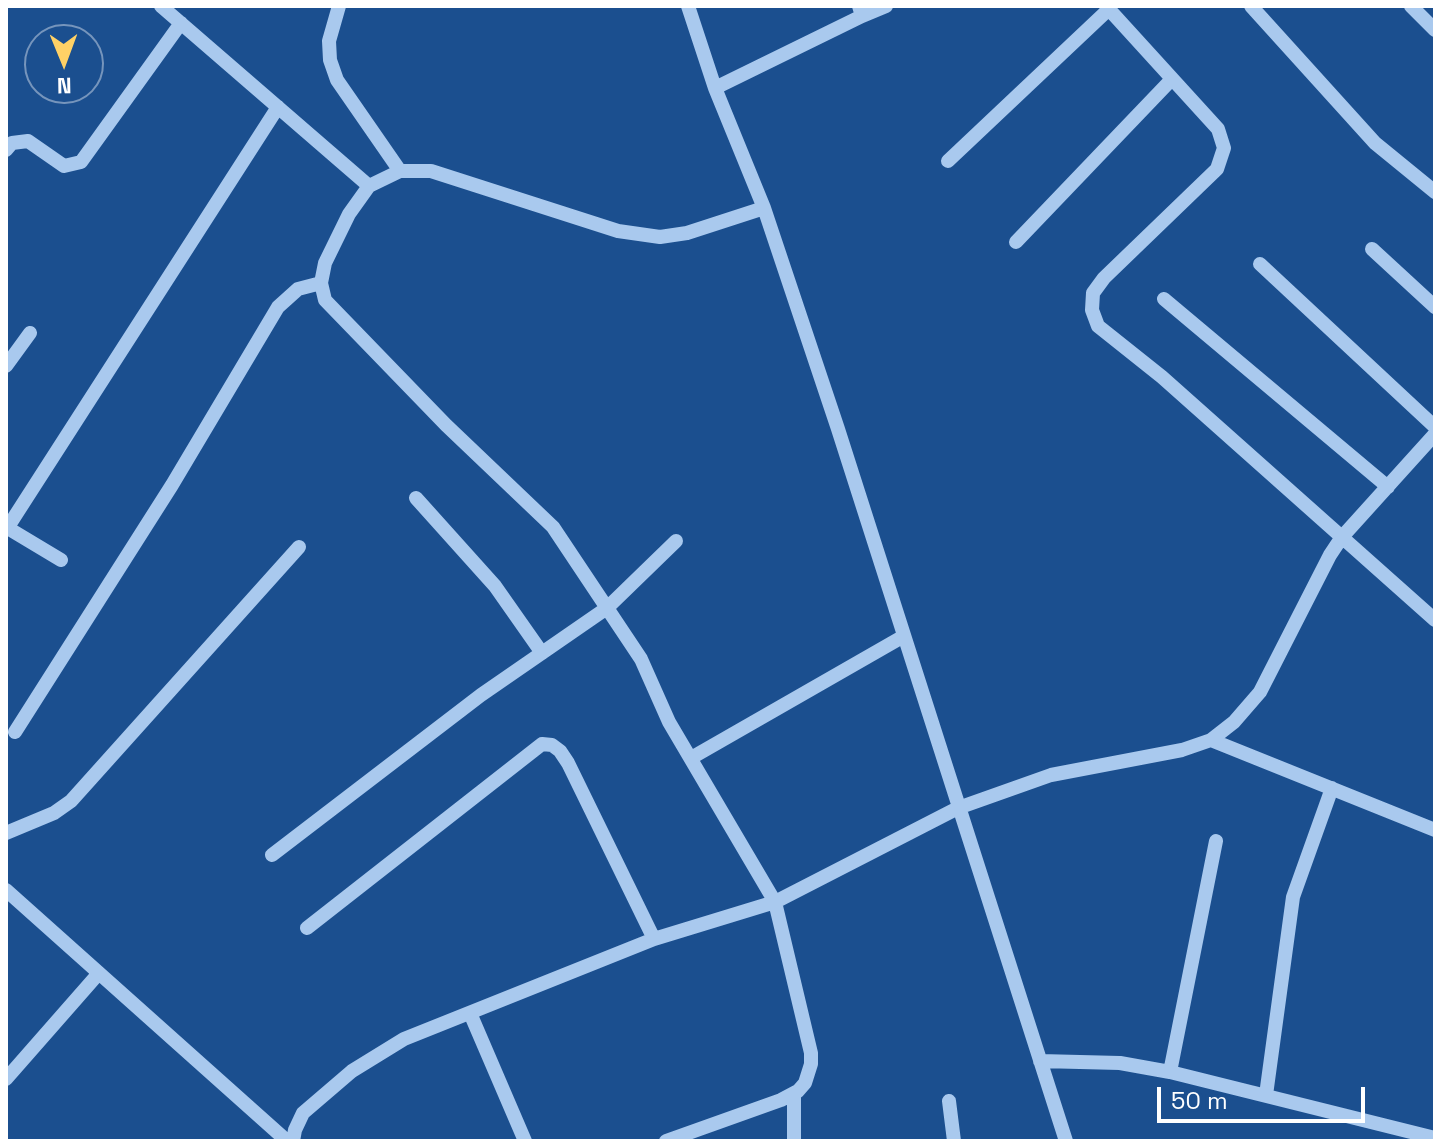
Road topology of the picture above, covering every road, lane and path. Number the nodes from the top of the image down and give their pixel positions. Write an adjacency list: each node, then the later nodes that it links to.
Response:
1 (339, 6): 16 (street)
2 (688, 6): 12 (street)
3 (886, 6): 8 (street)
4 (1251, 6): 18 (street)
5 (1411, 6): 10 (street)
6 (168, 8): 9 (street)
7 (1107, 8): 11 (street); 15 (street)
8 (860, 11): 12 (street)
9 (181, 23): 13 (street); 14 (street)
10 (1435, 30)
11 (1172, 79): 20 (street); 33 (street)
12 (715, 88): 19 (street)
13 (278, 107): 17 (street); 32 (street)
14 (6, 150)
15 (948, 161)
16 (400, 171): 17 (street); 19 (street)
17 (369, 186): 23 (street)
18 (1435, 192)
19 (764, 208): 39 (street)
20 (1016, 242)
21 (1372, 249): 25 (street)
22 (1260, 264): 28 (street)
23 (321, 283): 37 (street); 41 (street)
24 (1164, 299): 30 (street)
25 (1435, 307)
26 (30, 333): 27 (street)
27 (6, 366)
28 (1435, 427)
29 (1435, 434): 30 (street)
30 (1388, 487): 33 (street)
31 (416, 498): 40 (street)
32 (6, 528): 36 (street)
33 (1342, 537): 38 (street); 42 (street)
34 (676, 541): 37 (street)
35 (299, 547): 47 (street)
36 (61, 560)
37 (607, 608): 40 (street); 43 (street)
38 (1435, 620)
39 (904, 636): 43 (street); 45 (street)
40 (542, 653): 49 (street)
41 (15, 732)
42 (1211, 740): 44 (street); 45 (street)
43 (691, 758): 51 (street)
44 (1332, 788): 46 (street); 60 (street)
45 (958, 808): 51 (street); 56 (street)
46 (1435, 830)
47 (6, 833)
48 (1216, 841): 57 (street)
49 (272, 855)
50 (6, 890): 54 (street)
51 (775, 902): 53 (street); 59 (street)
52 (307, 928): 53 (street)
53 (654, 939): 55 (street)
54 (99, 973): 58 (street); 64 (street)
55 (470, 1013): 65 (street); 66 (street)
56 (1040, 1061): 57 (street); 70 (street)
57 (1170, 1072): 60 (street)
58 (6, 1079)
59 (794, 1094): 67 (street); 68 (street)
60 (1266, 1095): 62 (street)
61 (949, 1101): 69 (street)
62 (1402, 1135): 63 (street)
63 (1435, 1138)
64 (287, 1141)
65 (293, 1141)
66 (525, 1141)
67 (666, 1141)
68 (794, 1141)
69 (954, 1141)
70 (1066, 1141)

